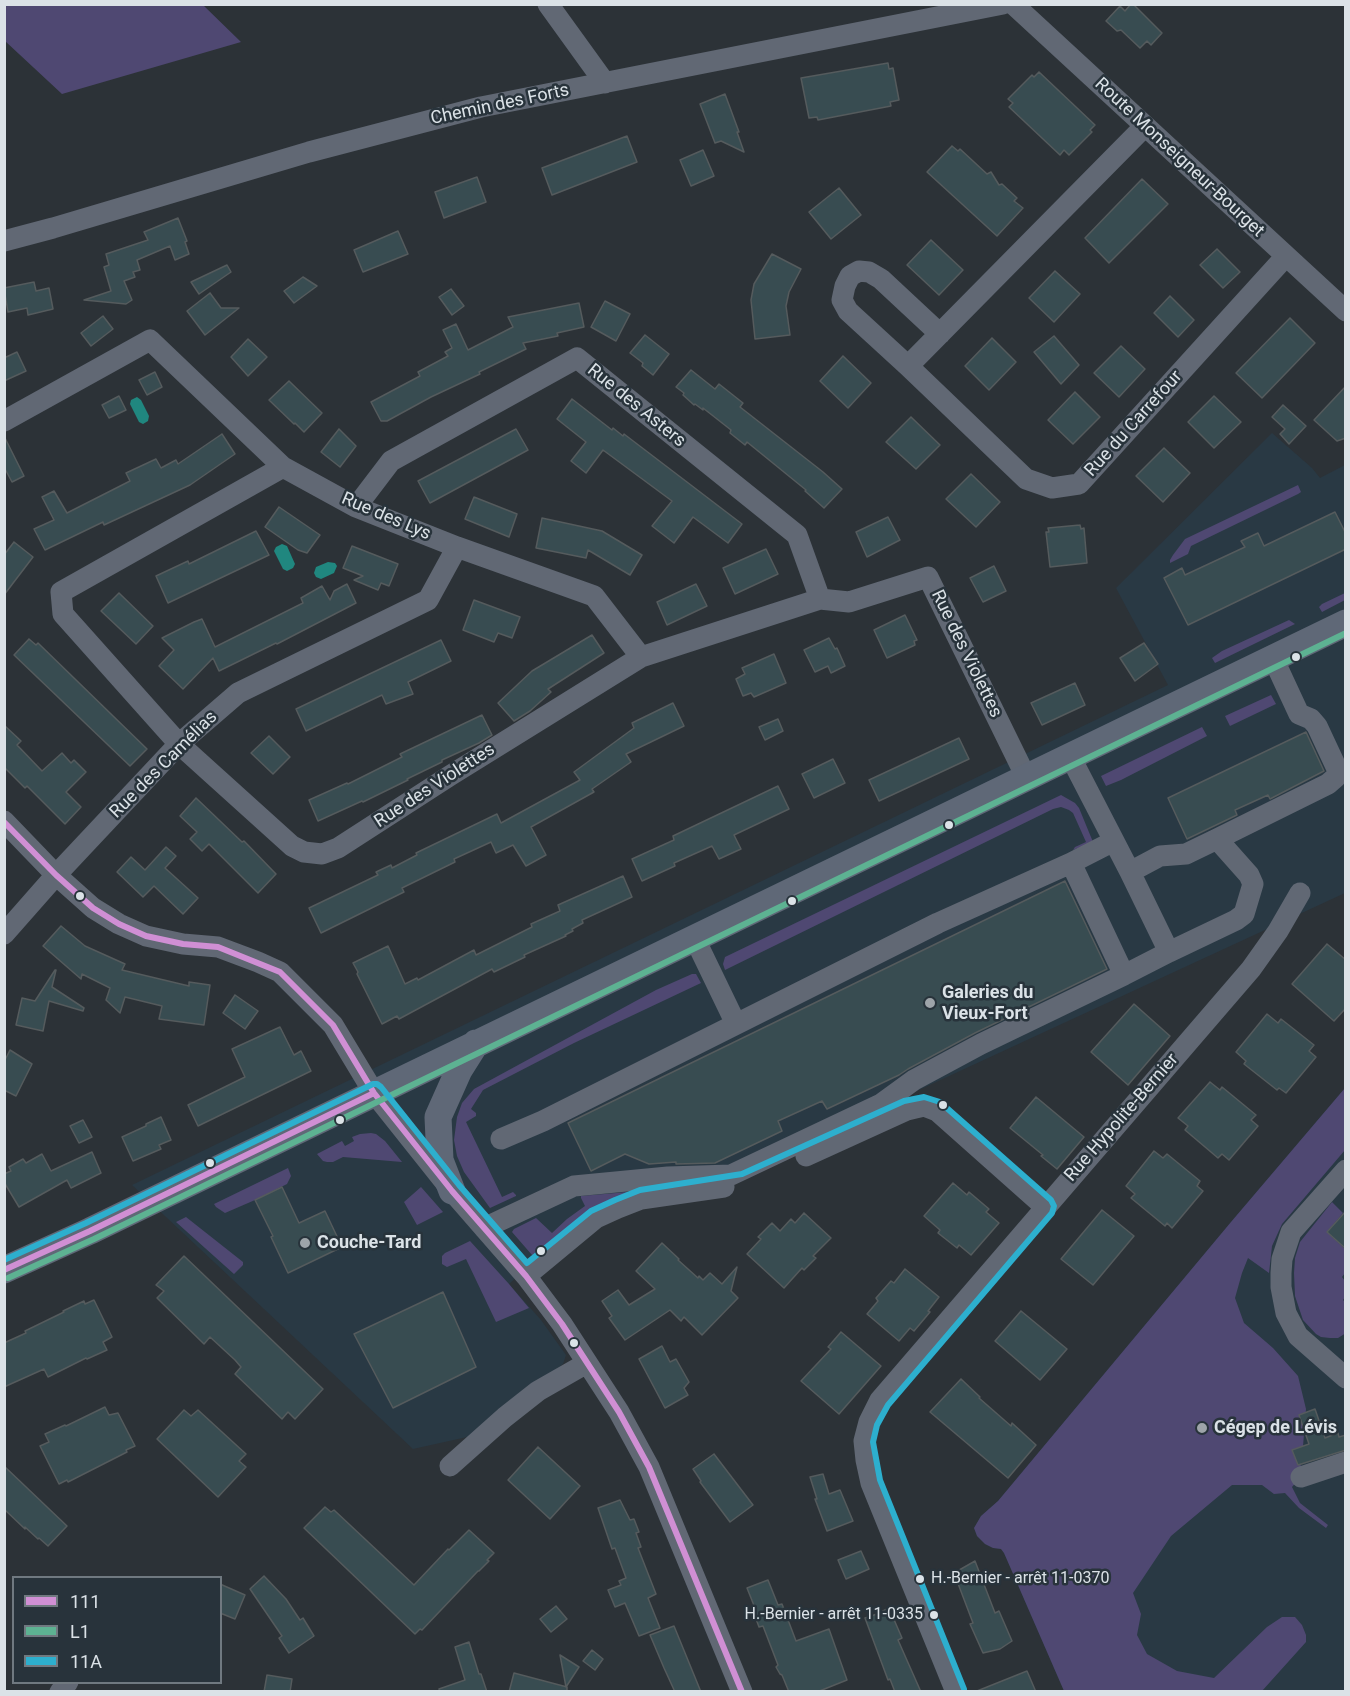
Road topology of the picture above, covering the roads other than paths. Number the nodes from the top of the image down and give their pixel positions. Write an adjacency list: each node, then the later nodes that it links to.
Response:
1 (548, 4): 4 (street)
2 (1003, 4): 4 (street, Chemin des Forts)
3 (1013, 4): 5 (street, Route Monseigneur-Bourget)
4 (605, 83): 6 (street, Chemin des Forts)
5 (1145, 126): 7 (street, Route Monseigneur-Bourget); 9 (street)
6 (4, 241)
7 (1286, 256): 8 (street, Route Monseigneur-Bourget); 10 (street, Rue du Carrefour)
8 (1346, 311)
9 (940, 334): 10 (street); 10 (street, Rue du Carrefour)
10 (908, 366)
11 (4, 421): 12 (street, Rue des Lys)
12 (283, 467): 13 (street, Rue des Lys); 19 (street, Rue des Violettes)
13 (356, 507): 14 (street, Rue des Lys); 15 (street, Rue des Asters)
14 (457, 547): 17 (street, Rue des Lys); 19 (street, Rue des Camélias)
15 (820, 599): 17 (street, Rue des Violettes); 21 (street, Rue des Violettes)
16 (1346, 623): 18 (main road)
17 (641, 657): 19 (street, Rue des Violettes)
18 (1273, 658): 20 (main road); 23 (street)
19 (178, 744): 27 (street, Rue des Camélias)
20 (1070, 756): 21 (main road); 24 (street)
21 (1026, 777): 30 (main road)
22 (4, 821): 27 (street)
23 (1217, 839): 26 (street); 31 (street)
24 (1114, 841): 25 (street); 26 (street)
25 (1071, 863): 32 (street); 33 (street)
26 (1130, 872): 31 (street)
27 (56, 875): 29 (street, Rue des Camélias); 35 (street)
28 (1300, 892): 39 (street, Rue Hypolite-Bernier)
29 (4, 933)
30 (694, 938): 33 (street); 34 (main road)
31 (1169, 952): 32 (street)
32 (1125, 975): 40 (street)
33 (736, 1024): 36 (street)
34 (476, 1043): 35 (main road); 38 (main road)
35 (374, 1093): 38 (street); 41 (main road)
36 (501, 1139)
37 (1346, 1170): 44 (street)
38 (452, 1191): 40 (street)
39 (1046, 1208): 42 (street); 49 (street, Rue Hypolite-Bernier)
40 (484, 1228): 42 (street)
41 (4, 1270)
42 (526, 1276): 43 (street)
43 (587, 1363): 46 (street); 48 (street)
44 (1346, 1378)
45 (1346, 1462): 47 (street)
46 (450, 1466)
47 (1301, 1478)
48 (742, 1692)
49 (956, 1692)

